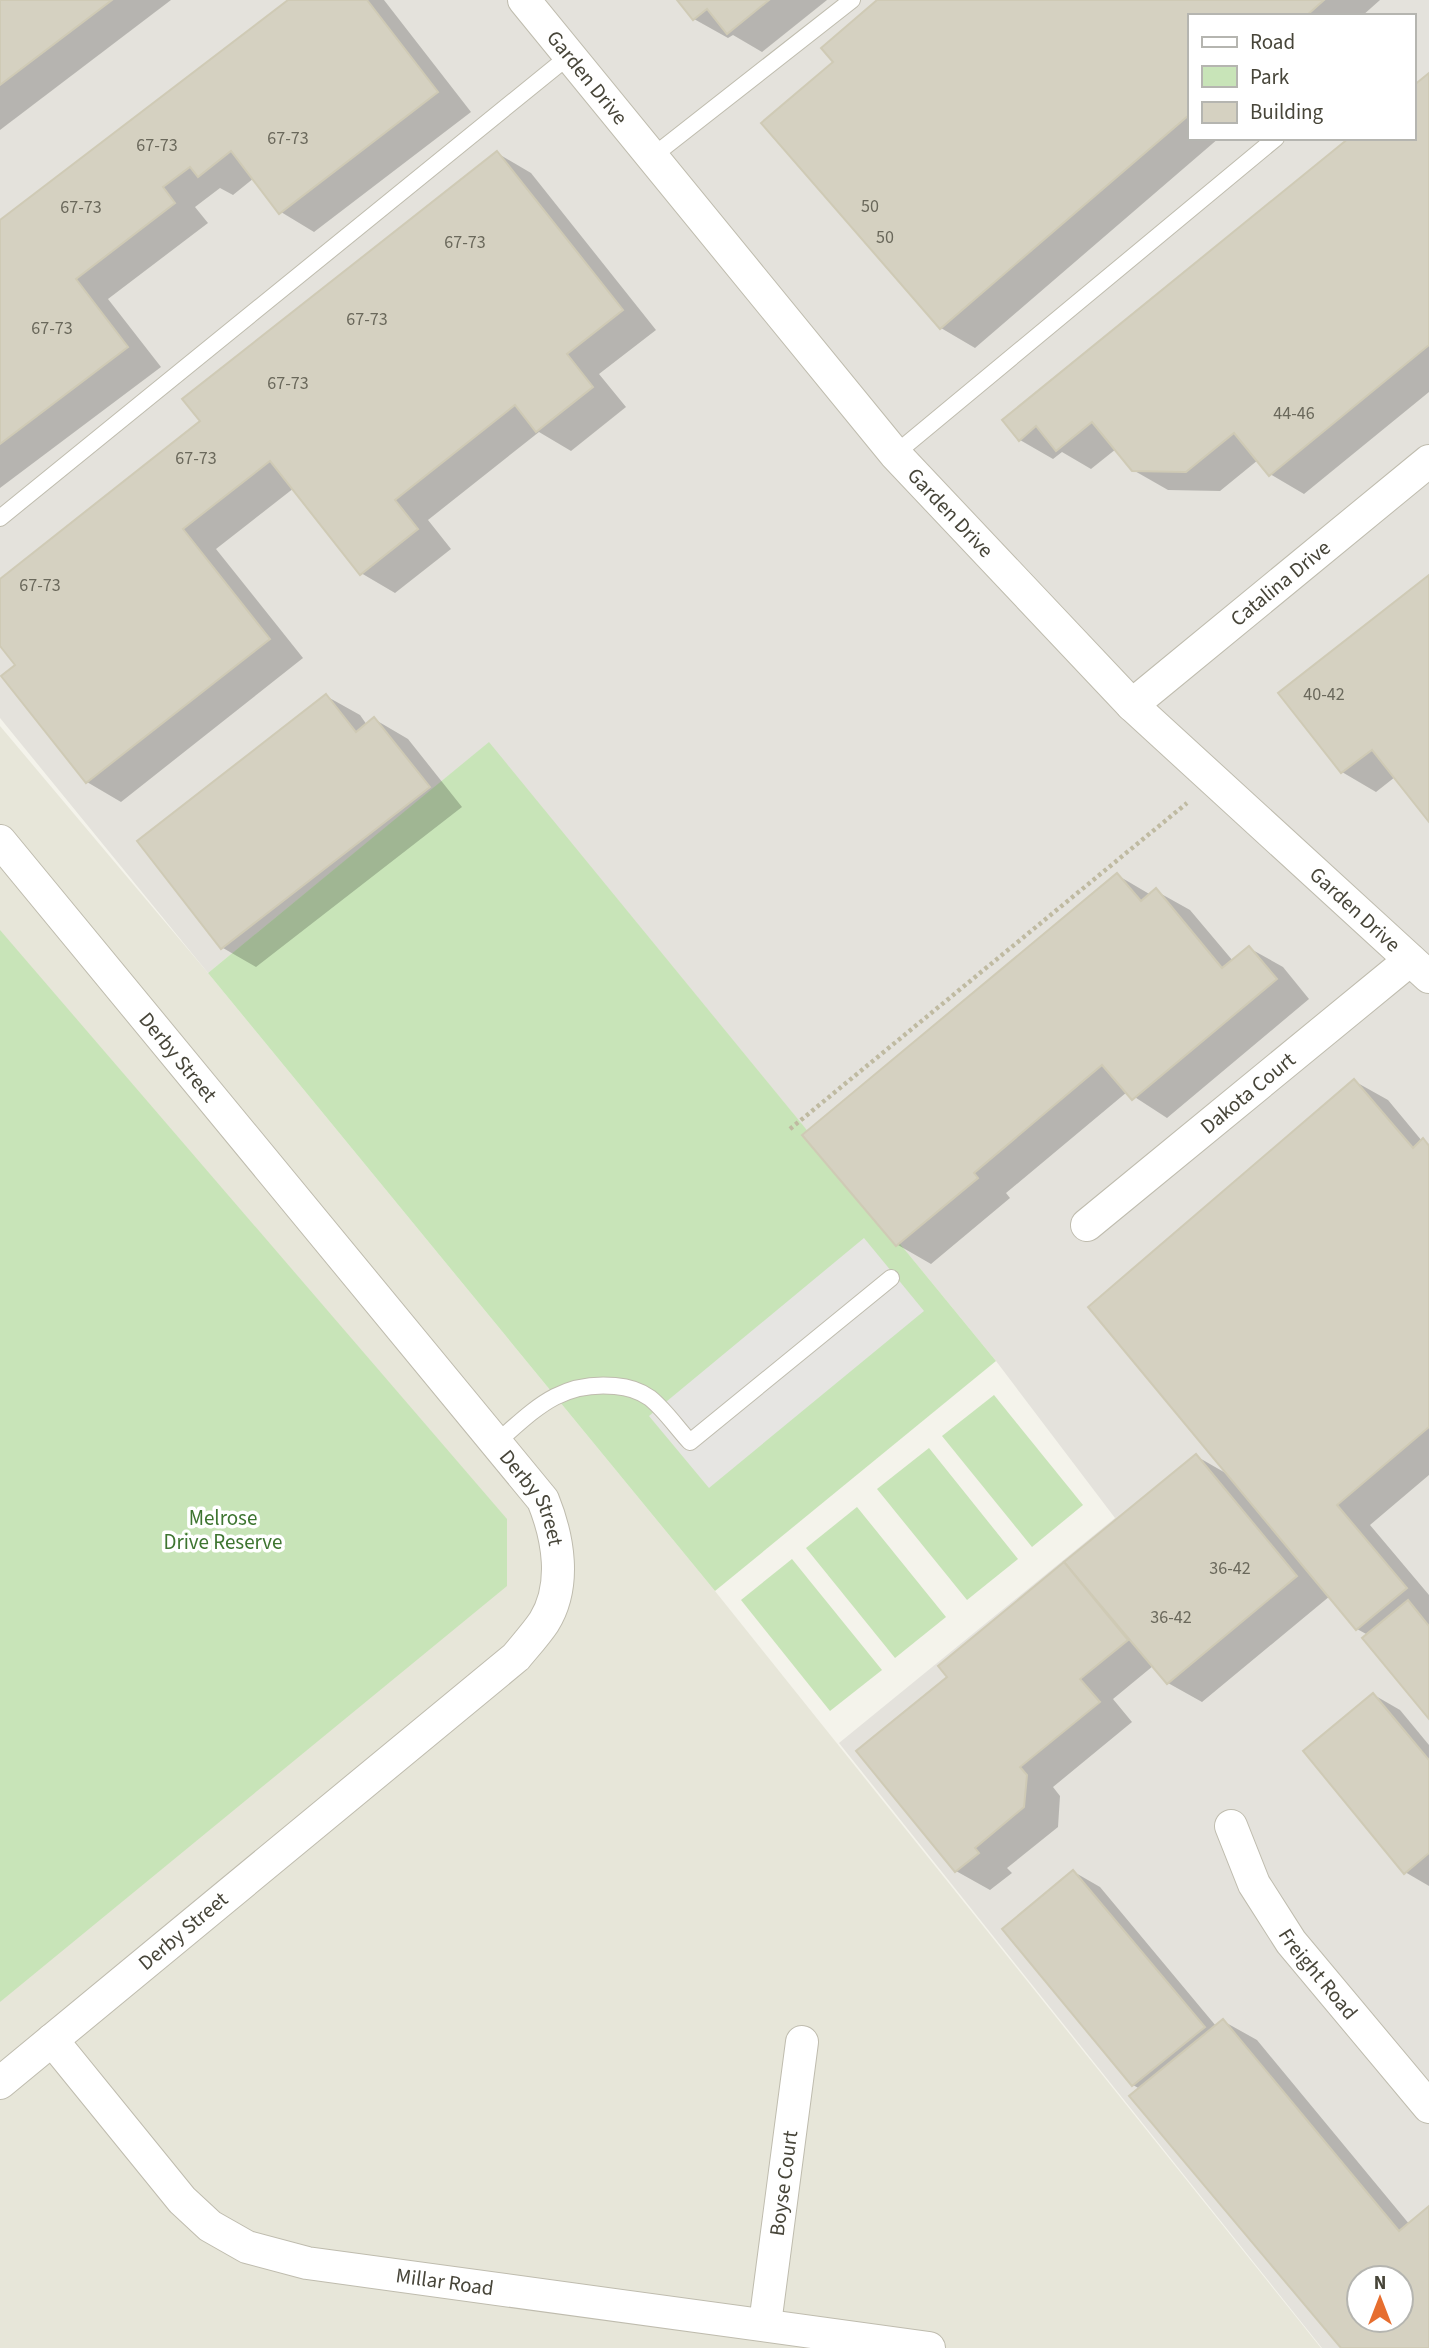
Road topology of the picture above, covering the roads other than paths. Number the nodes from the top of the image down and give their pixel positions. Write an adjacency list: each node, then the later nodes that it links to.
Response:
1 (524, 0): 3 (street, Garden Drive)
2 (852, 0): 5 (lane)
3 (569, 55): 5 (street, Garden Drive); 8 (lane)
4 (1274, 140): 6 (lane)
5 (653, 156): 6 (street, Garden Drive)
6 (895, 454): 9 (street, Garden Drive)
7 (1429, 461): 9 (street, Catalina Drive)
8 (0, 518)
9 (1132, 705): 11 (street, Garden Drive)
10 (0, 841): 14 (street, Derby Street)
11 (1420, 968): 12 (street, Dakota Court)
12 (1087, 1226)
13 (891, 1278): 14 (lane)
14 (497, 1442): 16 (street, Derby Street)
15 (1231, 1826): 19 (street, Freight Road)
16 (52, 2040): 18 (street, Derby Street); 20 (street, Millar Road)
17 (802, 2042): 20 (street, Boyse Court)
18 (0, 2083)
19 (1429, 2107)
20 (765, 2324): 21 (street, Millar Road)
21 (929, 2348)

